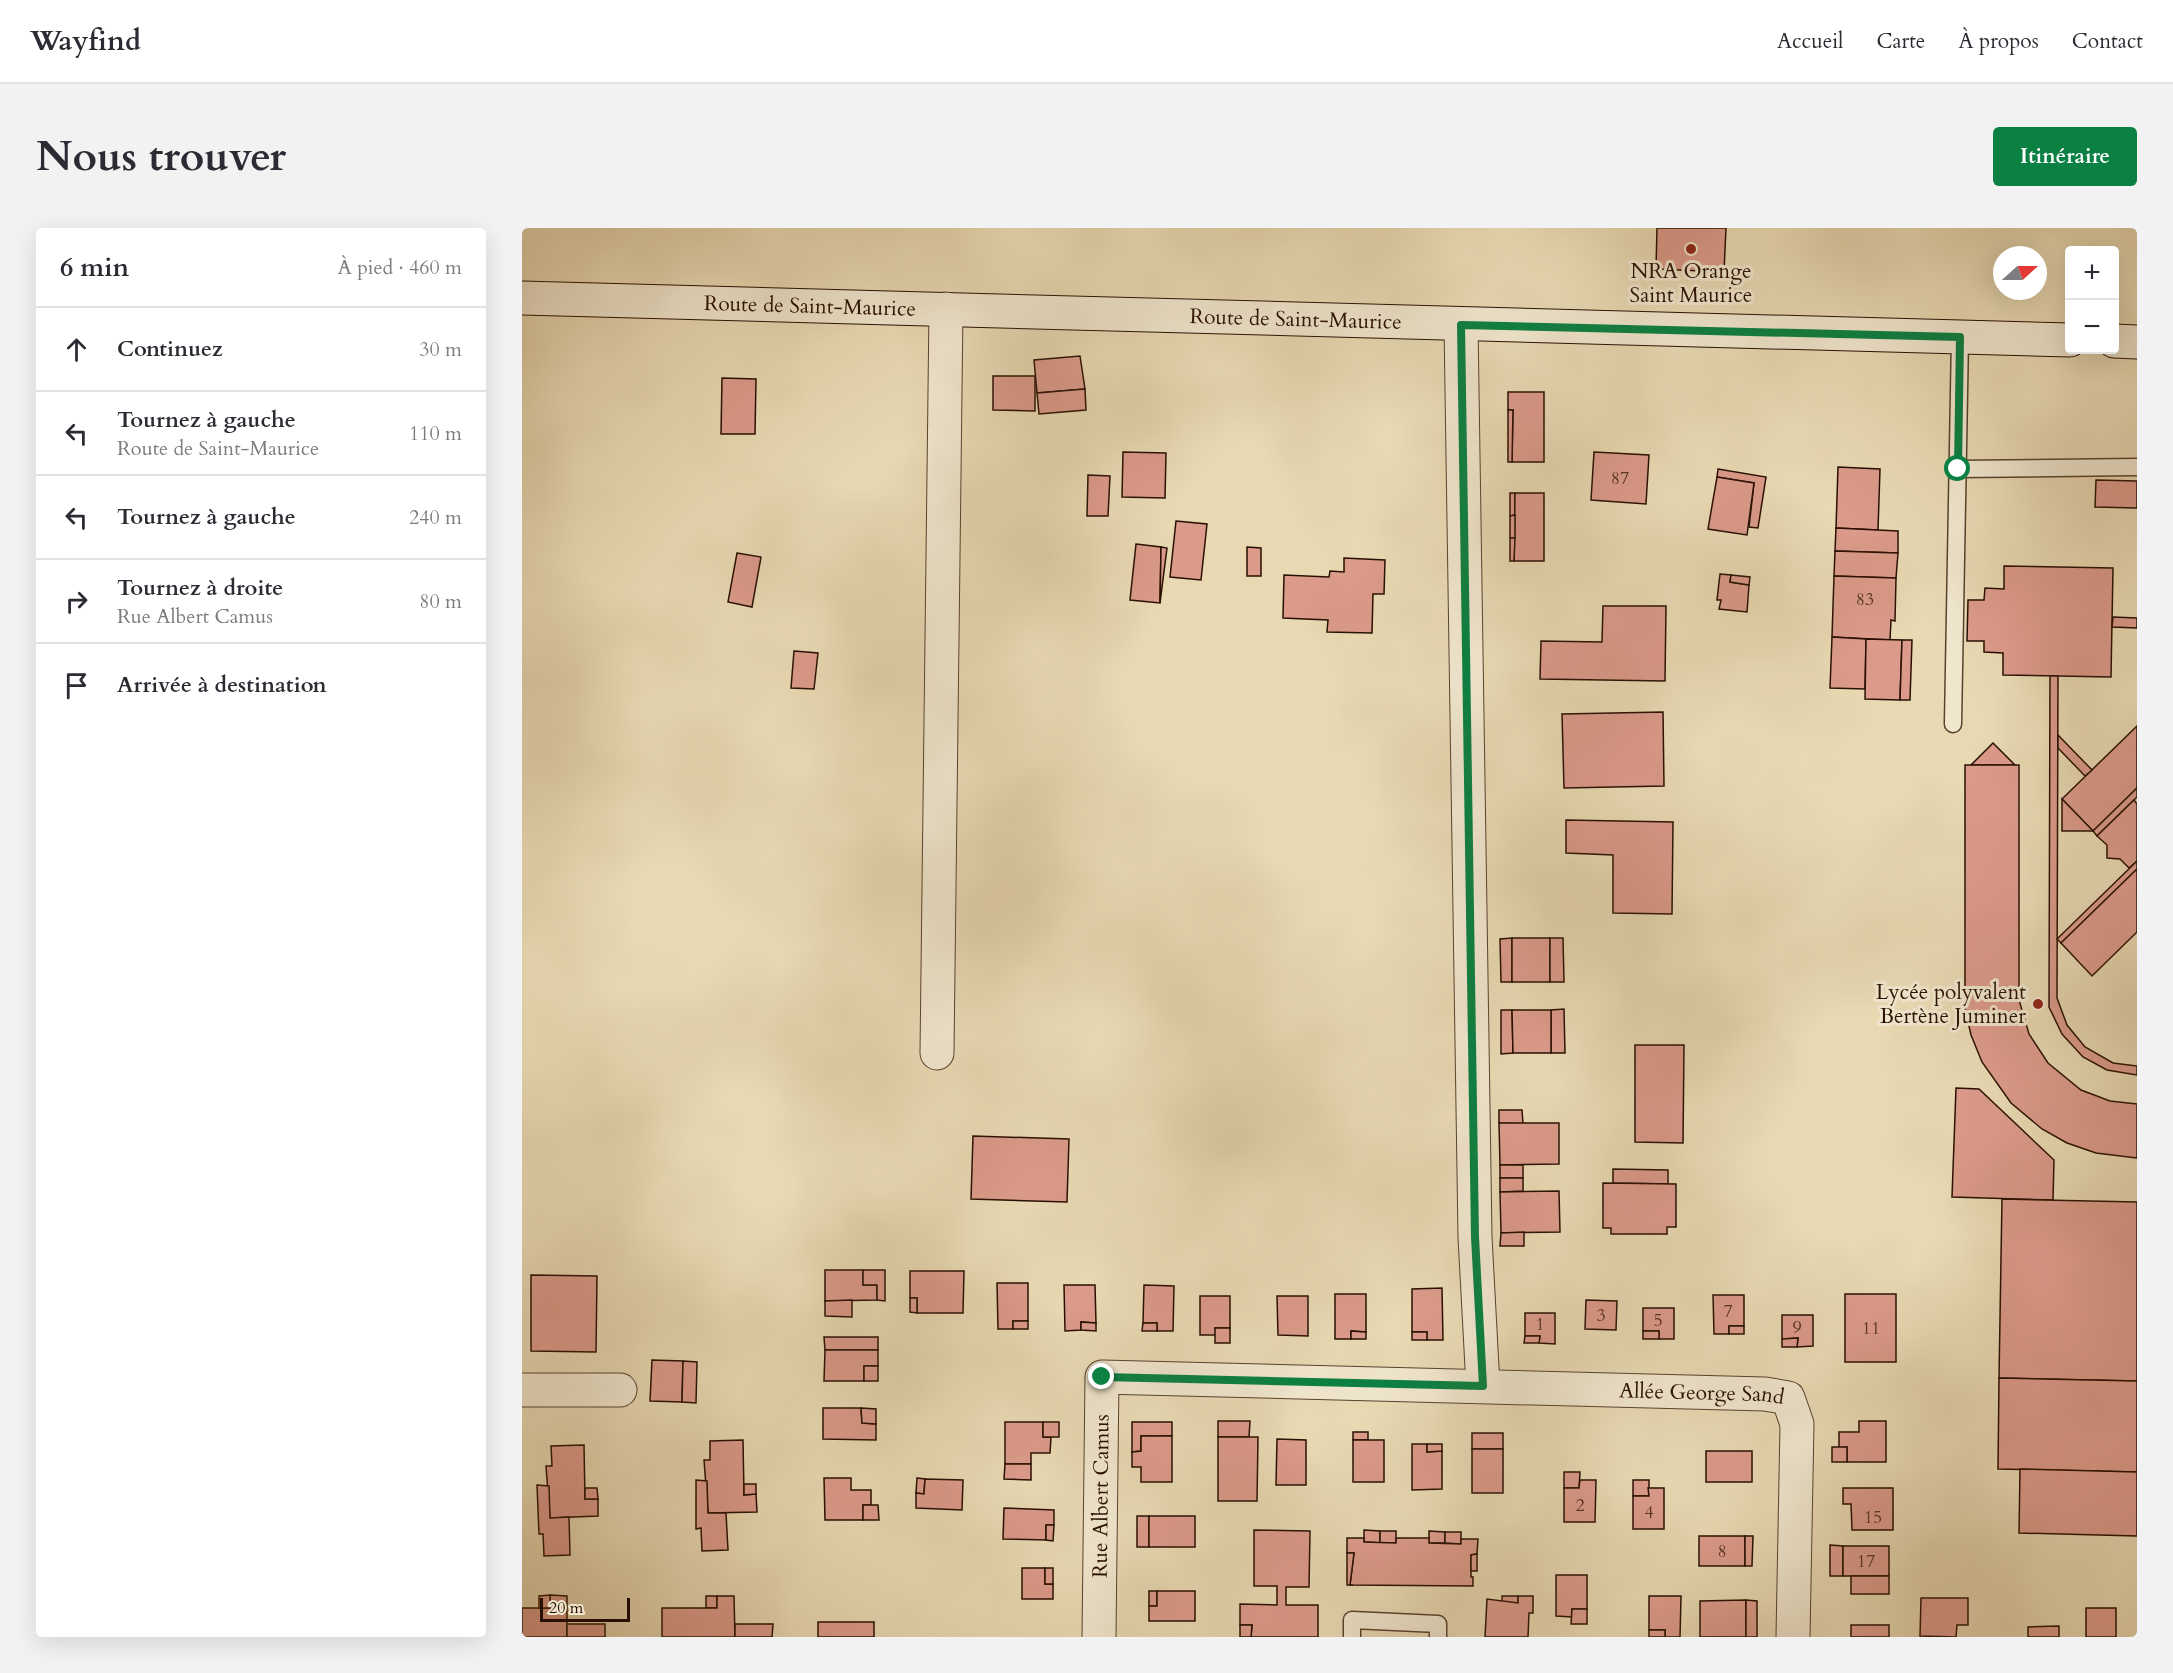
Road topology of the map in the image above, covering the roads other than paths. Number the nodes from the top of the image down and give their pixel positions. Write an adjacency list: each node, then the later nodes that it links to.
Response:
1 (522, 298): 2 (street, Route de Saint-Maurice)
2 (945, 309): 3 (street, Route de Saint-Maurice); 11 (street)
3 (1461, 325): 4 (street, Route de Saint-Maurice); 12 (street)
4 (1960, 337): 5 (street, Route de Saint-Maurice); 9 (lane)
5 (2065, 340)
6 (2119, 341): 7 (street)
7 (2137, 342)
8 (2137, 467): 9 (lane)
9 (1958, 469): 10 (lane)
10 (1953, 724)
11 (938, 1053)
12 (1483, 1386): 15 (street, Rue Albert Camus); 18 (street, Allée George Sand)
13 (522, 1390): 14 (street)
14 (620, 1390)
15 (1099, 1637)
16 (1352, 1637): 17 (lane)
17 (1438, 1637)
18 (1793, 1637)

